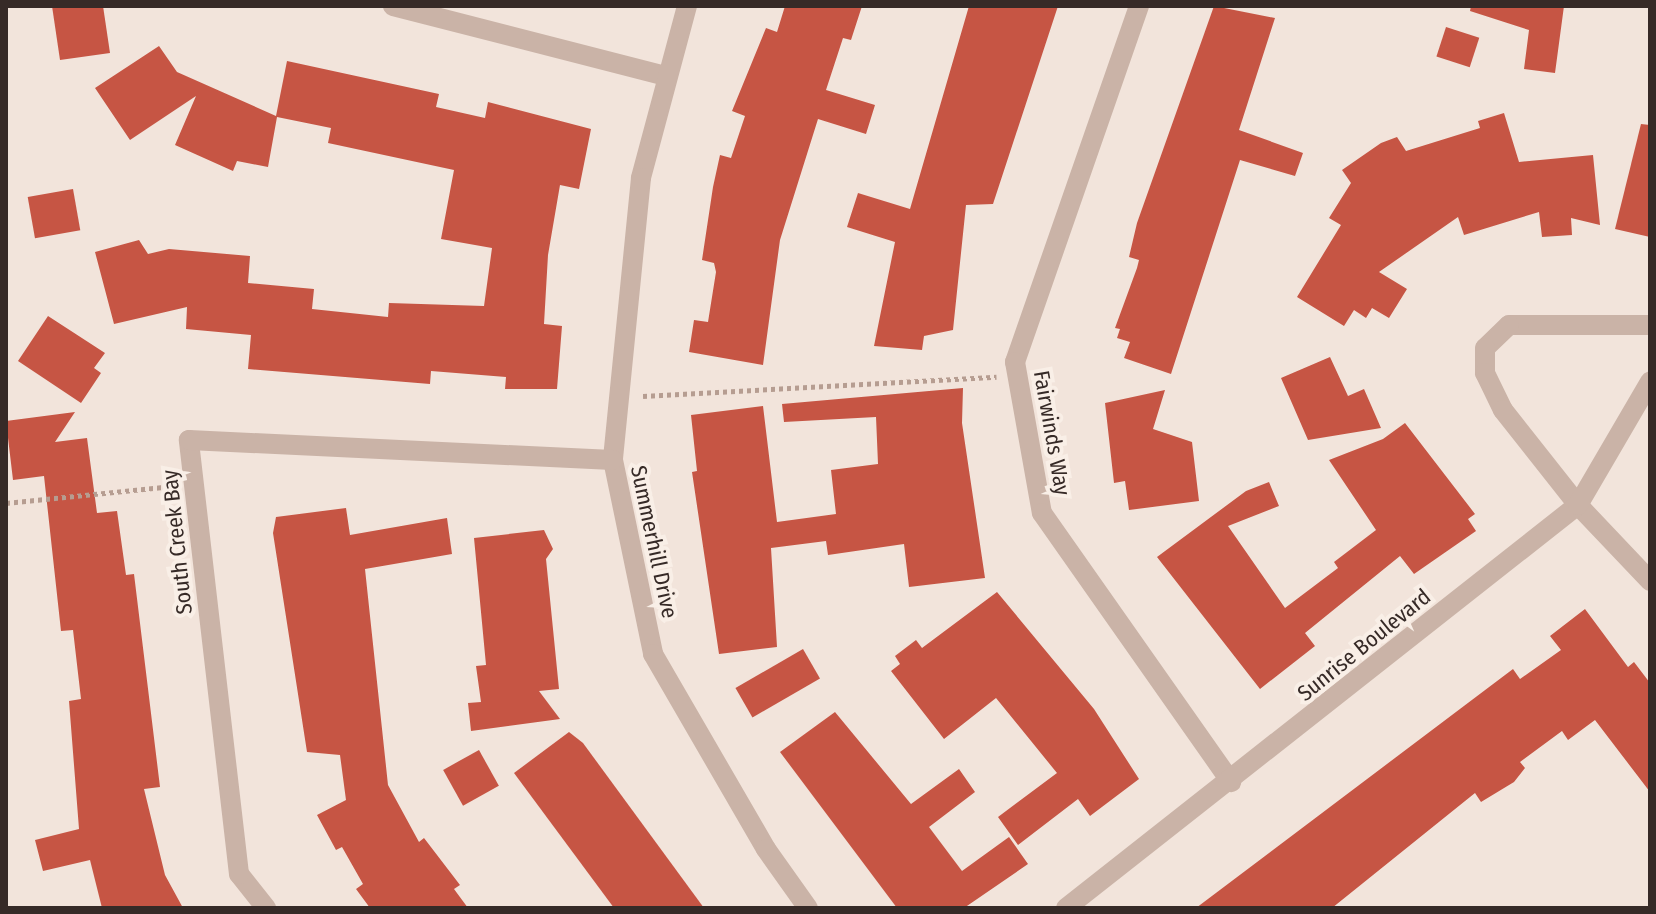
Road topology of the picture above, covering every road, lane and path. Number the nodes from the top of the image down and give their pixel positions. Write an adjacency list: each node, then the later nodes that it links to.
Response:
1 (393, 6): 4 (street)
2 (687, 6): 4 (street, Summerhill Drive)
3 (1139, 6): 6 (street, Fairwinds Way)
4 (665, 76): 8 (street, Summerhill Drive)
5 (1650, 325): 12 (street)
6 (1018, 376): 8 (path); 14 (street, Fairwinds Way)
7 (1650, 382): 12 (street, Sunrise Boulevard)
8 (618, 398): 9 (street, Summerhill Drive)
9 (613, 460): 10 (street, South Creek Bay); 16 (street, Summerhill Drive)
10 (194, 483): 11 (path); 15 (street, South Creek Bay)
11 (6, 503)
12 (1578, 505): 13 (street); 14 (street, Sunrise Boulevard)
13 (1650, 581)
14 (1231, 782): 17 (street, Sunrise Boulevard)
15 (266, 908)
16 (808, 908)
17 (1066, 908)

